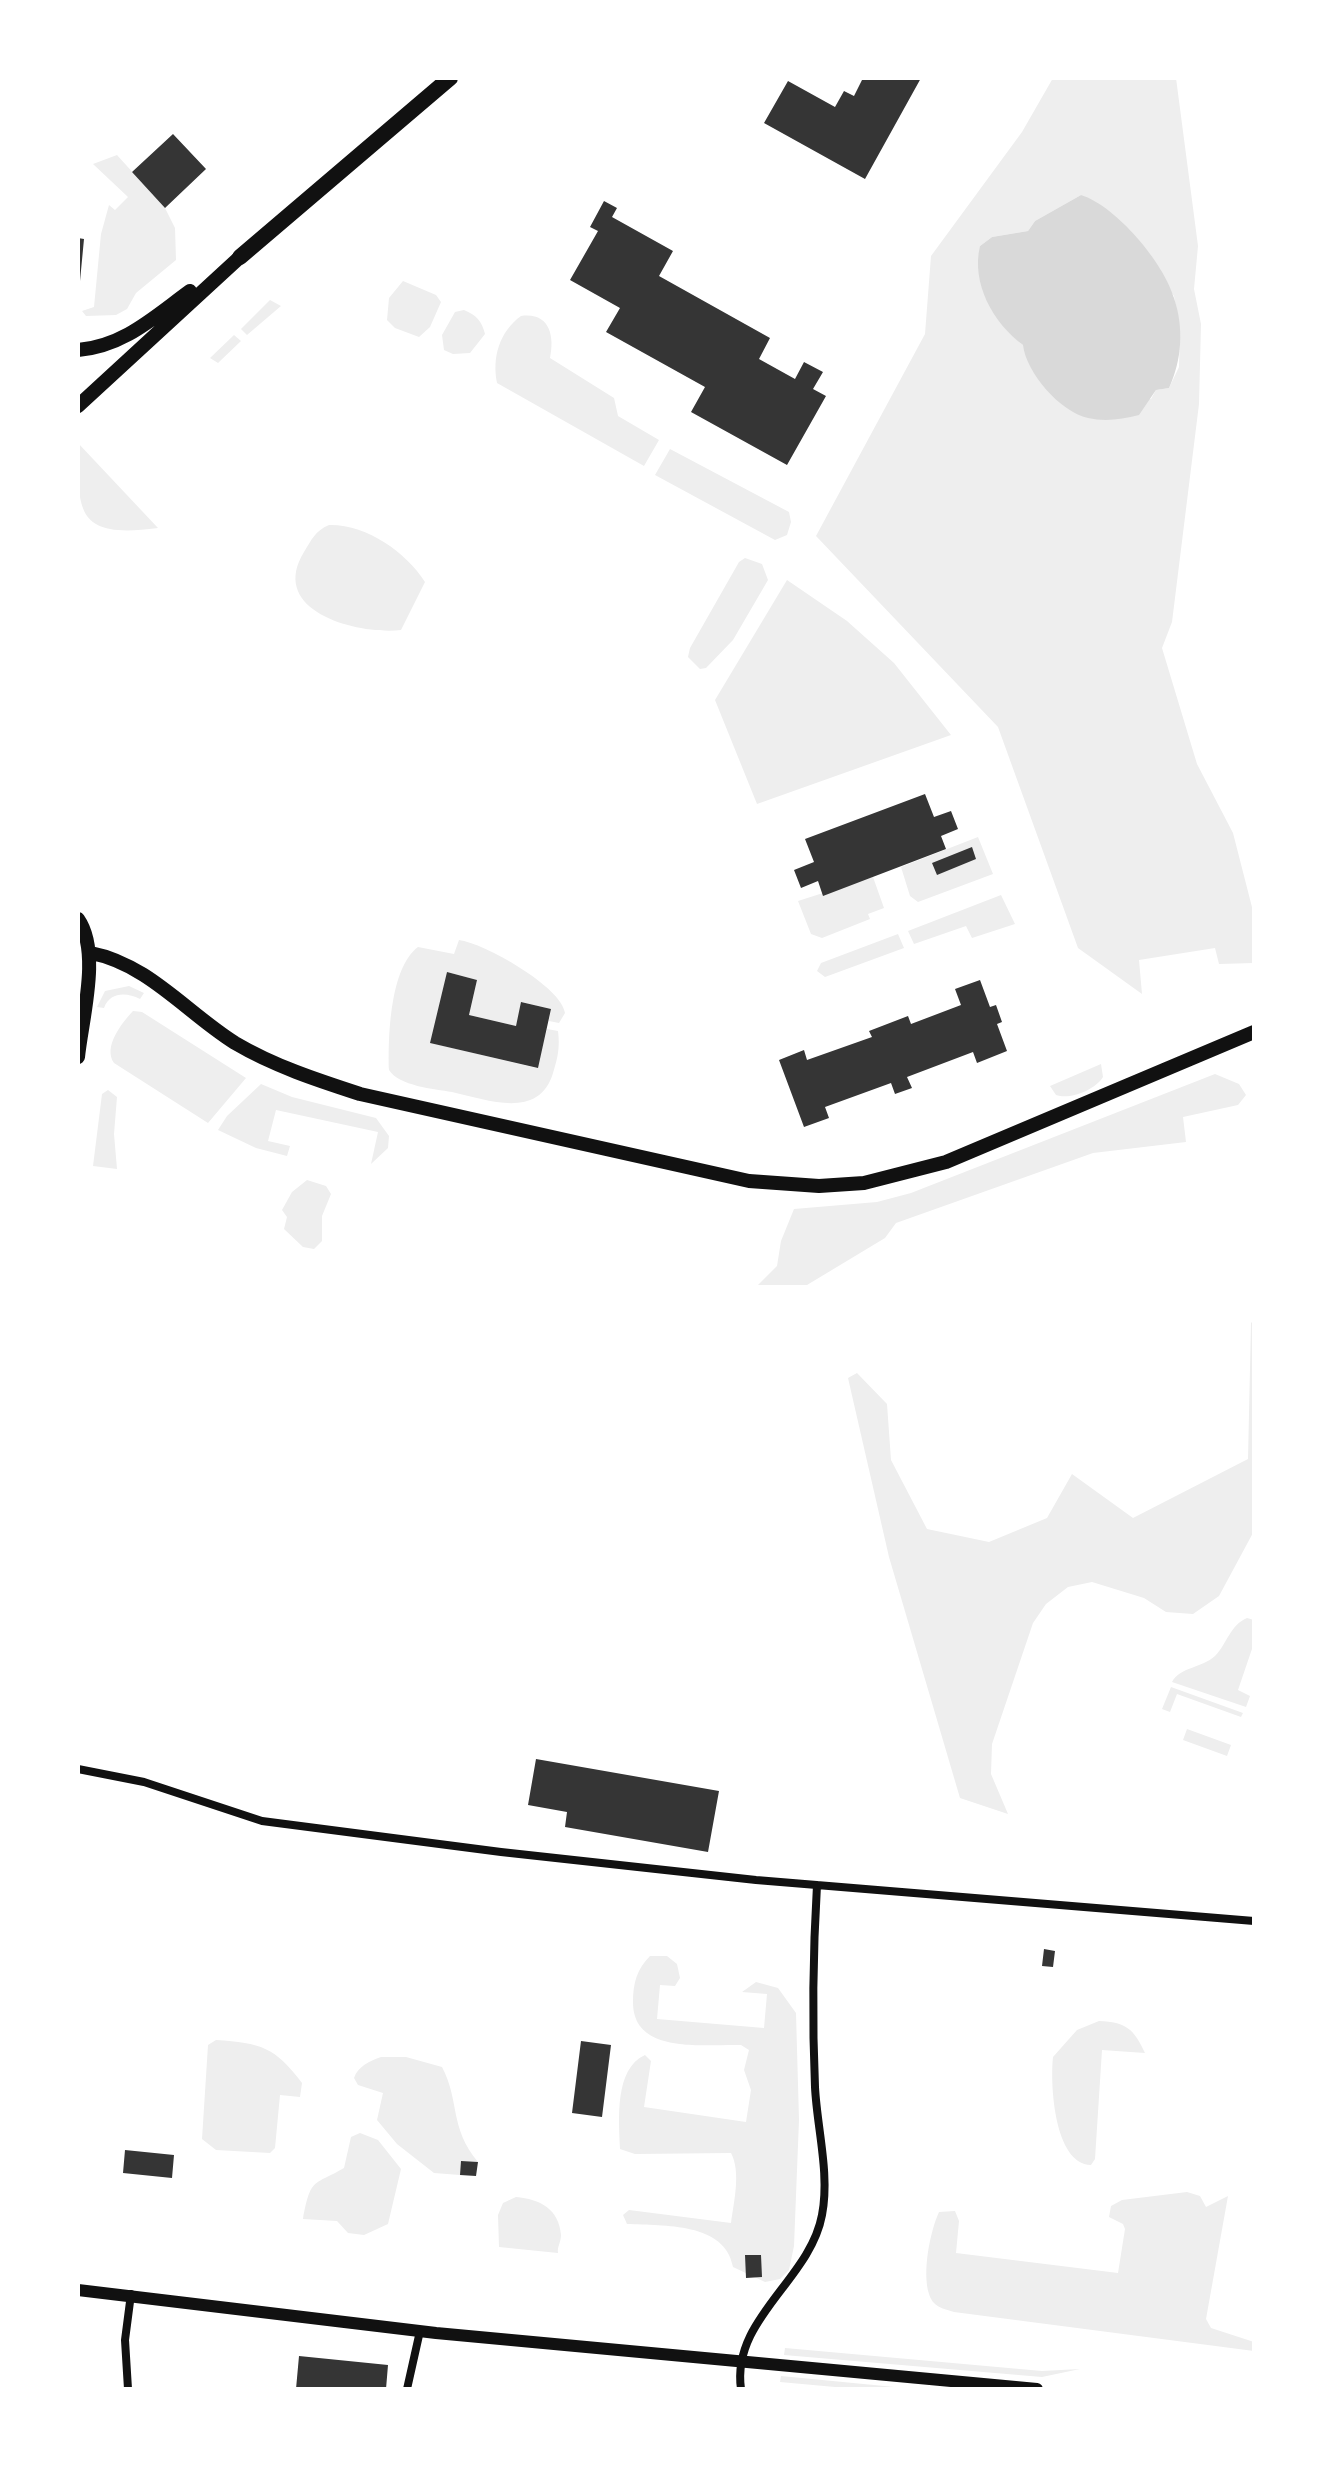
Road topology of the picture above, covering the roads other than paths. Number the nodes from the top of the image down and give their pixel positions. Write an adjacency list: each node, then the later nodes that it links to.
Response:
1 (450, 78): 2 (main road)
2 (240, 257): 3 (main road); 4 (main road)
3 (78, 350)
4 (78, 406)
5 (78, 919): 6 (main road)
6 (91, 953): 7 (main road); 8 (main road)
7 (1254, 1032)
8 (78, 1057)
9 (78, 1769): 10 (street)
10 (817, 1885): 11 (street); 15 (street)
11 (1254, 1921)
12 (78, 2290): 13 (street)
13 (131, 2294): 14 (street); 16 (street)
14 (420, 2331): 15 (street); 17 (street)
15 (742, 2360): 18 (street); 19 (street)
16 (128, 2389)
17 (407, 2389)
18 (741, 2389)
19 (1037, 2389)

